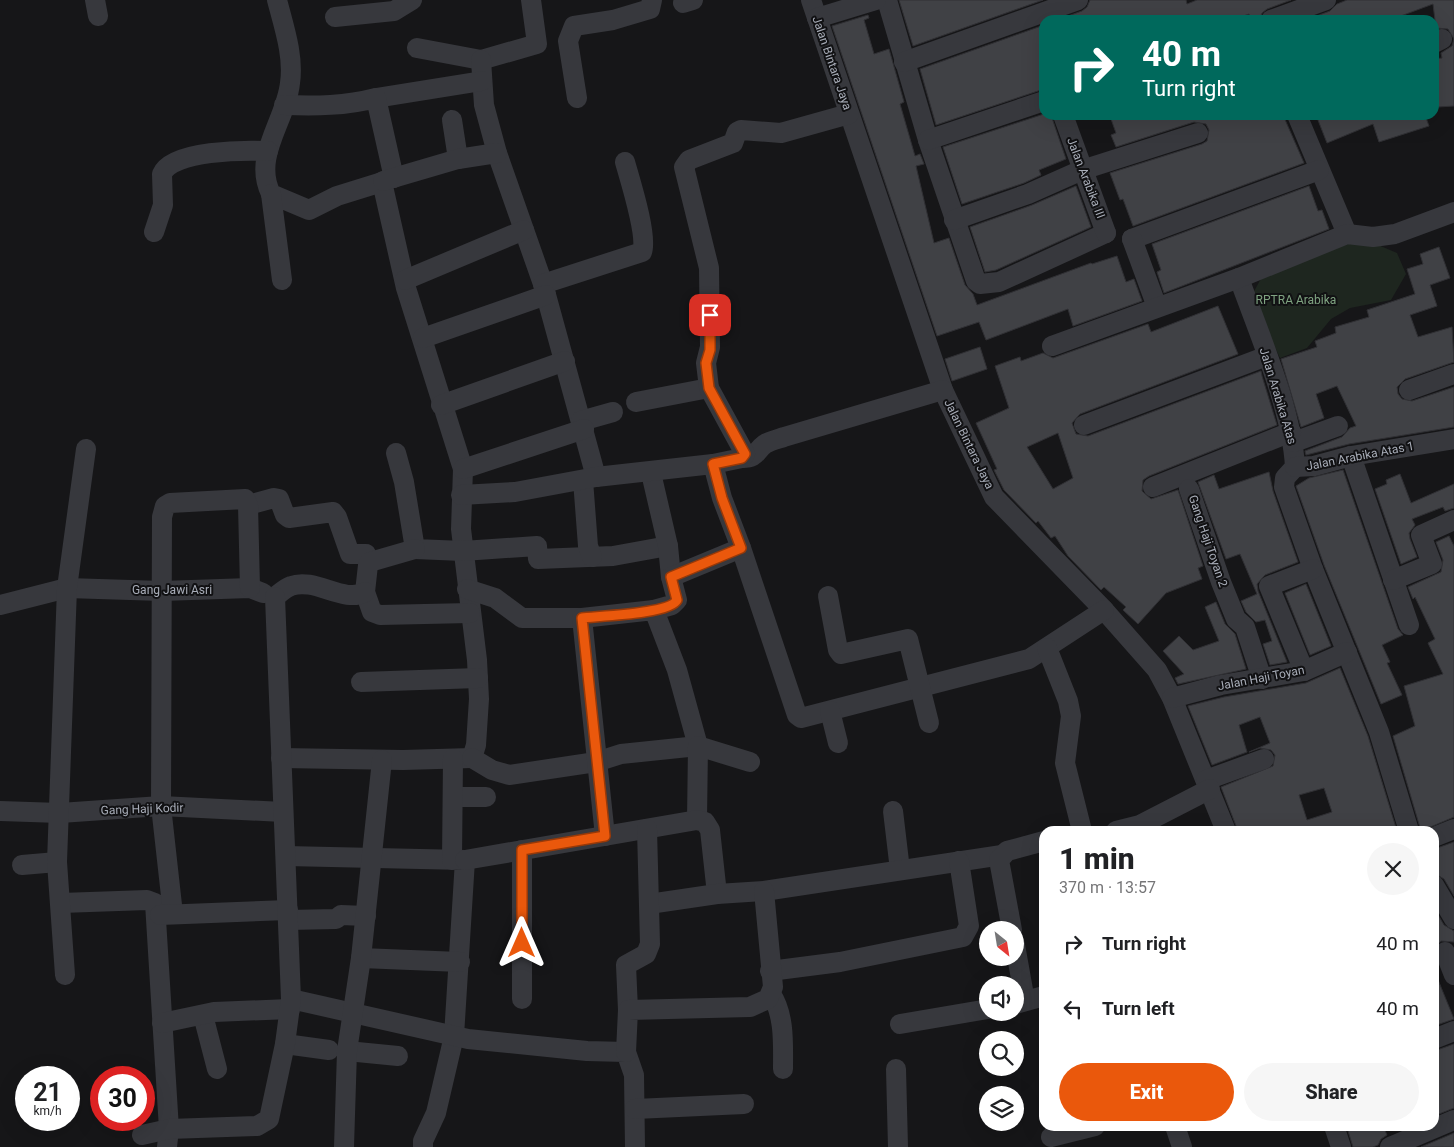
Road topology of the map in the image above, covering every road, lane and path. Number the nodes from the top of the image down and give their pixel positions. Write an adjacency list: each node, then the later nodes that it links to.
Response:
1 (277, 0): 20 (street)
2 (412, 0): 9 (street)
3 (652, 0): 18 (street)
4 (876, 0): 10 (street)
5 (887, 0): 15 (street)
6 (1078, 0): 15 (street)
7 (1326, 0): 11 (street)
8 (537, 1): 14 (street)
9 (369, 6): 12 (street)
10 (814, 9): 21 (street, Jalan Bintara Jaya)
11 (1285, 15)
12 (335, 17)
13 (417, 48): 14 (street)
14 (481, 60): 16 (street)
15 (904, 62): 26 (street)
16 (482, 81): 17 (street); 28 (street)
17 (376, 98): 20 (street); 33 (street)
18 (576, 98)
19 (1039, 103): 26 (street)
20 (284, 105): 27 (street)
21 (849, 114): 52 (street); 53 (street, Jalan Bintara Jaya)
22 (452, 120): 29 (street)
23 (1064, 120): 31 (street, Jalan Arabika III)
24 (1299, 120): 32 (street)
25 (1198, 133): 31 (street)
26 (928, 140): 36 (street)
27 (268, 151): 34 (street); 38 (street)
28 (498, 154): 29 (street); 37 (street)
29 (458, 160): 33 (street)
30 (625, 162): 45 (street)
31 (1082, 170): 36 (street); 39 (street, Jalan Arabika III)
32 (1318, 170): 40 (street); 41 (street)
33 (388, 180): 34 (street); 44 (street)
34 (271, 194): 43 (street)
35 (1454, 212): 40 (street)
36 (954, 220): 39 (street)
37 (524, 230): 44 (street); 45 (street)
38 (154, 232)
39 (1106, 233): 41 (street, Jalan Arabika III)
40 (1347, 234): 42 (street)
41 (1132, 239): 46 (street)
42 (1239, 278): 46 (street); 49 (street, Jalan Arabika Atas)
43 (282, 280)
44 (405, 280): 47 (street)
45 (545, 290): 47 (street); 50 (street)
46 (1157, 307): 48 (street)
47 (423, 338): 56 (street)
48 (1052, 346)
49 (1267, 356): 59 (street); 61 (street, Jalan Arabika Atas)
50 (565, 361): 56 (street); 58 (street)
51 (1454, 374): 54 (street)
52 (709, 388): 55 (street); 66 (street)
53 (943, 390): 66 (street); 95 (street, Jalan Bintara Jaya)
54 (1409, 390)
55 (636, 402)
56 (441, 404): 69 (street)
57 (613, 412): 58 (street)
58 (582, 425): 69 (street); 71 (street)
59 (1084, 425)
60 (1338, 426): 61 (street)
61 (1292, 437): 68 (street, Jalan Arabika Atas); 72 (street)
62 (1454, 439): 65 (street, Jalan Arabika Atas 1)
63 (86, 449): 86 (street)
64 (396, 452): 79 (street)
65 (1351, 456): 68 (street, Jalan Arabika Atas 1); 85 (street)
66 (742, 458): 67 (street)
67 (713, 464): 70 (street); 78 (street)
68 (1295, 467): 83 (street, Jalan Arabika Atas)
69 (463, 469): 74 (street)
70 (651, 473): 71 (street); 77 (street)
71 (589, 479): 74 (street); 81 (street)
72 (1154, 487)
73 (1189, 489): 103 (street, Gang Haji Toyan 2)
74 (461, 495): 80 (street)
75 (248, 505): 82 (street); 87 (street); 89 (street)
76 (1454, 520): 85 (street)
77 (668, 546): 81 (street); 84 (street)
78 (741, 548): 84 (street); 107 (street)
79 (415, 549): 80 (street); 82 (street)
80 (463, 551): 81 (street); 88 (street)
81 (592, 557)
82 (370, 562): 90 (street)
83 (1313, 569): 100 (street, Jalan Arabika Atas); 101 (street)
84 (671, 577): 94 (street)
85 (1393, 580): 98 (street)
86 (68, 588): 89 (street, Gang Jawi Asri); 93 (street, Gang Jawi Asri); 124 (street)
87 (250, 588): 89 (street, Gang Jawi Asri); 92 (street, Gang Jawi Asri)
88 (467, 589): 96 (street); 97 (street)
89 (162, 591): 120 (street)
90 (365, 592): 92 (street); 96 (street)
91 (828, 596): 105 (street)
92 (274, 597): 111 (street)
93 (0, 605)
94 (654, 610): 97 (street); 110 (street)
95 (1104, 610): 99 (street); 106 (street, Jalan Bintara Jaya)
96 (470, 613): 102 (street)
97 (582, 618): 115 (street)
98 (1409, 625)
99 (1047, 648): 105 (street); 126 (street)
100 (1347, 652): 101 (street, Jalan Haji Toyan); 129 (street, Jalan Arabika Atas)
101 (1304, 672): 103 (street, Jalan Haji Toyan)
102 (478, 678): 104 (street); 112 (street)
103 (1262, 679): 106 (street, Jalan Haji Toyan)
104 (361, 682)
105 (919, 686): 107 (street); 108 (street)
106 (1172, 698): 117 (street, Jalan Bintara Jaya)
107 (830, 711): 109 (street)
108 (929, 723)
109 (838, 742)
110 (698, 746): 115 (street); 116 (street); 125 (street)
111 (281, 758): 114 (street); 123 (street)
112 (462, 759): 114 (street); 115 (street); 118 (street)
113 (1264, 759): 117 (street)
114 (382, 760): 138 (street)
115 (596, 762): 133 (street)
116 (750, 762)
117 (1208, 785): 127 (street); 128 (street, Jalan Bintara Jaya)
118 (453, 797): 119 (street); 139 (street)
119 (486, 797)
120 (160, 806): 123 (street, Gang Haji Kodir); 124 (street, Gang Haji Kodir); 149 (street)
121 (0, 811): 124 (street, Gang Haji Kodir)
122 (893, 811): 143 (street)
123 (284, 812): 137 (street)
124 (60, 814): 141 (street)
125 (697, 820): 130 (street); 145 (street)
126 (1081, 826)
127 (1136, 826)
128 (1224, 826)
129 (1407, 826)
130 (647, 829): 133 (street); 148 (street)
131 (1454, 829): 132 (street)
132 (1439, 835)
133 (605, 836): 135 (street)
134 (1039, 842): 136 (street)
135 (522, 850): 139 (street); 162 (street)
136 (1002, 855): 140 (street); 153 (street)
137 (286, 856): 138 (street); 150 (street)
138 (372, 858): 139 (street); 151 (street)
139 (459, 860): 156 (street)
140 (959, 861): 143 (street); 158 (street)
141 (57, 862): 142 (street); 147 (street)
142 (22, 865)
143 (900, 870): 144 (street)
144 (764, 891): 145 (street); 158 (street)
145 (717, 894): 148 (street)
146 (1439, 894): 152 (street)
147 (61, 903): 149 (street); 160 (street)
148 (649, 904): 165 (street)
149 (164, 915): 150 (street); 169 (street)
150 (288, 915): 151 (street); 164 (street)
151 (366, 916): 155 (street)
152 (1454, 919)
153 (1010, 921)
154 (1444, 953): 159 (street)
155 (361, 958): 156 (street); 167 (street)
156 (460, 962): 172 (street)
157 (1020, 966): 163 (street)
158 (770, 971): 161 (street)
159 (1454, 974)
160 (65, 975)
161 (771, 994): 165 (street); 178 (street)
162 (522, 999)
163 (1028, 1000)
164 (291, 1004): 167 (street); 168 (street); 174 (street)
165 (628, 1010): 176 (street)
166 (979, 1011): 170 (street)
167 (352, 1013): 172 (street); 175 (street)
168 (208, 1014): 169 (street); 179 (street)
169 (162, 1023): 191 (street)
170 (900, 1024)
171 (1454, 1031): 173 (street)
172 (454, 1036): 176 (street); 194 (street)
173 (1439, 1037)
174 (285, 1044): 175 (street); 191 (street)
175 (338, 1051): 177 (street); 193 (street)
176 (626, 1052): 182 (street)
177 (398, 1056)
178 (783, 1068)
179 (217, 1069)
180 (896, 1069): 196 (street)
181 (744, 1104): 182 (street)
182 (635, 1109): 195 (street)
183 (1454, 1120): 184 (street)
184 (1439, 1126)
185 (1075, 1131): 190 (street)
186 (1177, 1131): 197 (street)
187 (1336, 1131): 198 (street)
188 (1424, 1131): 192 (street)
189 (142, 1135): 191 (street)
190 (1051, 1137)
191 (168, 1138)
192 (1400, 1140)
193 (344, 1147)
194 (423, 1147)
195 (635, 1147)
196 (898, 1147)
197 (1182, 1147)
198 (1341, 1147)

